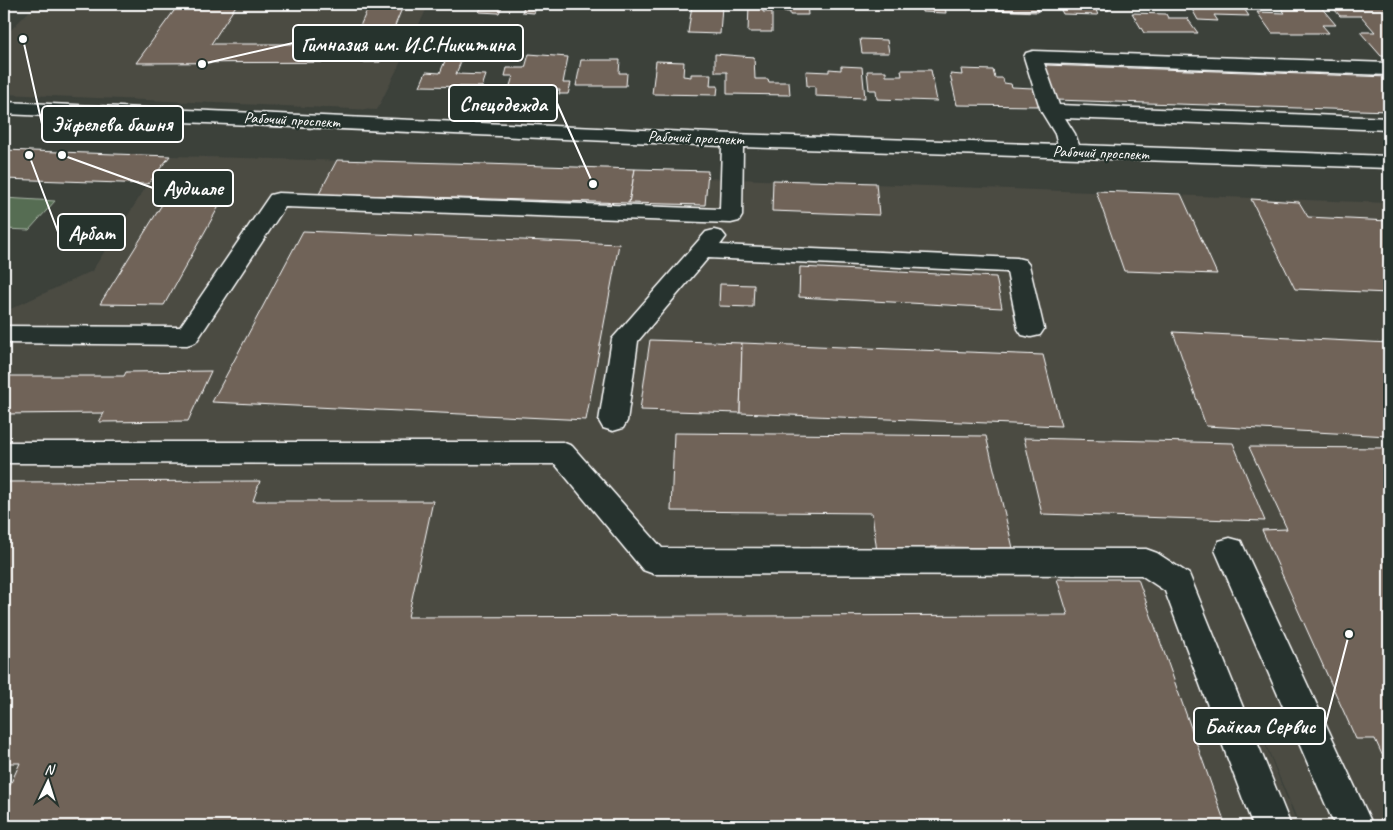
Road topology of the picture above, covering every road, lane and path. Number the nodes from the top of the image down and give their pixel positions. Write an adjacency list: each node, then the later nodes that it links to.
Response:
1 (1389, 69): 3 (street)
2 (4, 108): 5 (street, Рабочий проспект)
3 (1051, 111): 4 (street); 6 (street)
4 (1389, 124)
5 (733, 140): 6 (street, Рабочий проспект); 8 (street)
6 (1071, 152): 7 (street, Рабочий проспект)
7 (1389, 162)
8 (731, 216): 9 (street); 11 (street)
9 (703, 251): 10 (street); 12 (street)
10 (1032, 329)
11 (5, 335)
12 (613, 421)
13 (4, 452): 15 (street)
14 (1230, 550): 16 (street)
15 (1272, 826)
16 (1354, 826)

